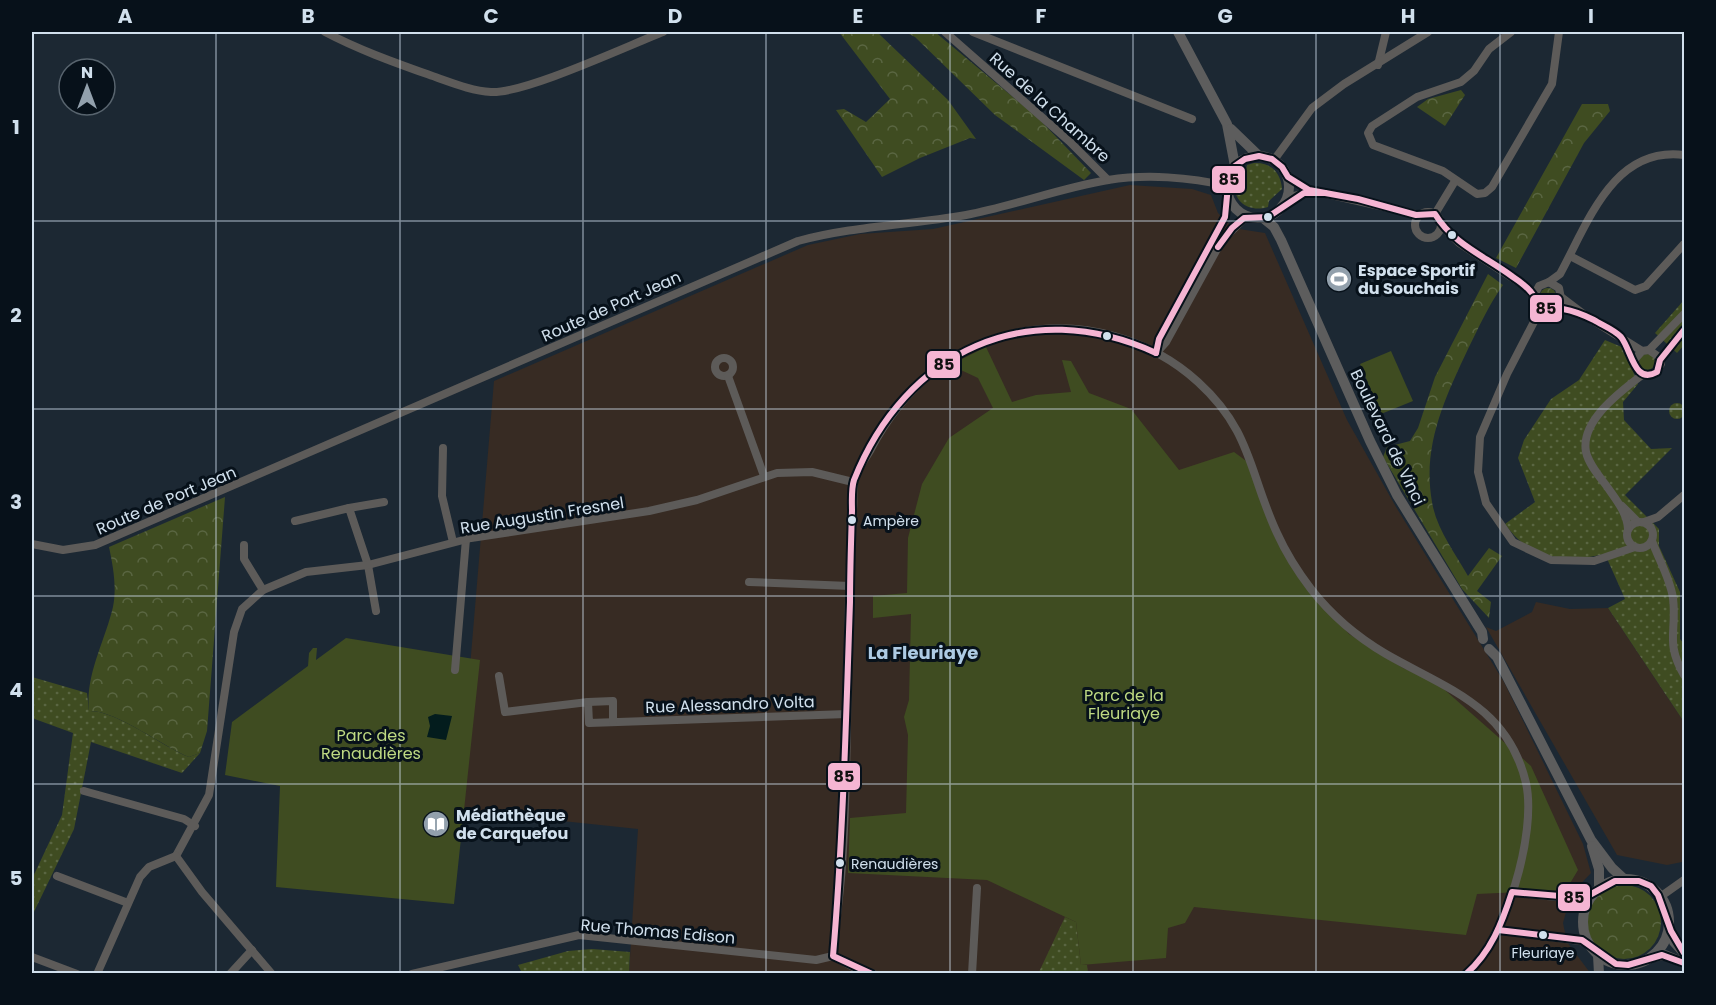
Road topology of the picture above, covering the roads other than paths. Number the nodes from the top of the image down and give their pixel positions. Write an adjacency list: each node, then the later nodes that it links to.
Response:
1 (325, 32): 2 (street)
2 (663, 32)
3 (945, 32): 18 (street, Rue de la Chambre)
4 (973, 32): 11 (street)
5 (1178, 32): 12 (main road)
6 (1386, 32): 10 (street)
7 (1428, 32): 10 (street)
8 (1511, 32): 19 (street)
9 (1559, 32): 19 (street)
10 (1378, 65): 15 (street)
11 (1192, 119)
12 (1227, 124): 14 (main road); 16 (main road)
13 (1684, 155): 35 (street)
14 (1259, 156): 15 (main road); 16 (main road)
15 (1274, 160): 17 (main road)
16 (1235, 166): 20 (main road)
17 (1288, 177): 21 (street); 23 (main road)
18 (1108, 180): 20 (street, Route de Port Jean); 73 (street, Route de Port Jean)
19 (1455, 181): 25 (street)
20 (1227, 186): 22 (main road)
21 (1318, 192): 23 (street); 24 (street)
22 (1229, 198): 27 (main road); 51 (street)
23 (1282, 206): 28 (main road); 32 (main road, Boulevard de Vinci)
24 (1397, 210): 26 (street); 29 (street)
25 (1435, 214): 26 (street); 30 (street)
26 (1420, 215): 29 (street)
27 (1247, 216): 28 (main road); 51 (street)
28 (1263, 218): 32 (main road, Boulevard de Vinci)
29 (1415, 226): 31 (street)
30 (1442, 226): 31 (street); 33 (street)
31 (1435, 237): 33 (street)
32 (1281, 240): 91 (main road, Boulevard de Vinci)
33 (1459, 243): 37 (street)
34 (1684, 244): 35 (street)
35 (1570, 256): 36 (street)
36 (1560, 274): 38 (street); 40 (street)
37 (1514, 277): 39 (street); 42 (street)
38 (1548, 282): 39 (street); 40 (street)
39 (1539, 286): 42 (street)
40 (1559, 288): 41 (street)
41 (1561, 297): 43 (street); 46 (street)
42 (1536, 300): 44 (street); 47 (street)
43 (1554, 307): 44 (street); 46 (street)
44 (1546, 309): 47 (street)
45 (1684, 314): 50 (street)
46 (1587, 316): 49 (street)
47 (1536, 318): 76 (street)
48 (1684, 330): 52 (street)
49 (1620, 336): 50 (street); 53 (street)
50 (1645, 350): 52 (street); 53 (street)
51 (1156, 353): 59 (street); 97 (street)
52 (1660, 360): 54 (street)
53 (1635, 364): 54 (street); 56 (street)
54 (1642, 375): 56 (street)
55 (728, 376): 58 (street)
56 (1624, 389): 62 (street)
57 (443, 448): 72 (street)
58 (764, 476): 59 (street, Rue Augustin Fresnel); 70 (street, Rue Augustin Fresnel)
59 (853, 482): 80 (street)
60 (1684, 495): 64 (street)
61 (384, 502): 63 (street)
62 (1621, 506): 66 (street); 67 (street)
63 (349, 508): 65 (street); 77 (street)
64 (1658, 517): 66 (street); 68 (street)
65 (295, 521)
66 (1641, 522): 67 (street); 68 (street)
67 (1628, 529): 69 (street)
68 (1653, 531): 71 (street)
69 (1627, 538): 75 (street); 76 (street)
70 (466, 539): 72 (street, Rue Augustin Fresnel); 83 (street)
71 (1652, 541): 75 (street); 78 (street)
72 (453, 542): 77 (street, Rue Augustin Fresnel)
73 (32, 544)
74 (244, 545): 81 (street)
75 (1638, 547): 76 (street); 78 (street)
76 (1621, 550)
77 (368, 565): 81 (street, Rue Augustin Fresnel); 82 (street)
78 (1662, 566): 84 (street)
79 (749, 582): 80 (street)
80 (850, 586): 87 (street)
81 (263, 590): 90 (street, Rue Augustin Fresnel)
82 (376, 611)
83 (455, 670)
84 (1684, 675)
85 (499, 676): 86 (street)
86 (588, 702): 88 (street, Rue Alessandro Volta); 88 (street)
87 (847, 714): 88 (street, Rue Alessandro Volta); 107 (street)
88 (614, 722)
89 (84, 791): 90 (street)
90 (195, 826): 92 (street)
91 (1591, 840): 94 (main road, Boulevard de Vinci); 98 (main road, Boulevard de Vinci)
92 (176, 856): 100 (street); 104 (street)
93 (57, 876): 100 (street)
94 (1625, 880): 98 (main road); 99 (main road)
95 (1684, 880): 99 (street)
96 (977, 888): 118 (street)
97 (1512, 892): 98 (street); 102 (street)
98 (1595, 893): 103 (main road)
99 (1660, 897): 101 (main road)
100 (128, 903): 113 (street)
101 (1668, 927): 105 (main road); 109 (main road)
102 (1498, 930): 103 (street); 119 (street)
103 (1587, 942): 106 (main road)
104 (252, 950): 114 (street); 115 (street)
105 (1684, 953)
106 (1598, 955): 111 (main road); 120 (main road)
107 (833, 956): 116 (street, Rue Thomas Edison); 117 (street)
108 (32, 957): 112 (street)
109 (1652, 957): 110 (main road); 111 (main road)
110 (1684, 963)
111 (1626, 965): 121 (main road)
112 (76, 974)
113 (97, 974)
114 (230, 974)
115 (272, 974)
116 (412, 974)
117 (874, 974)
118 (972, 974)
119 (1465, 974)
120 (1599, 974)
121 (1615, 974)

